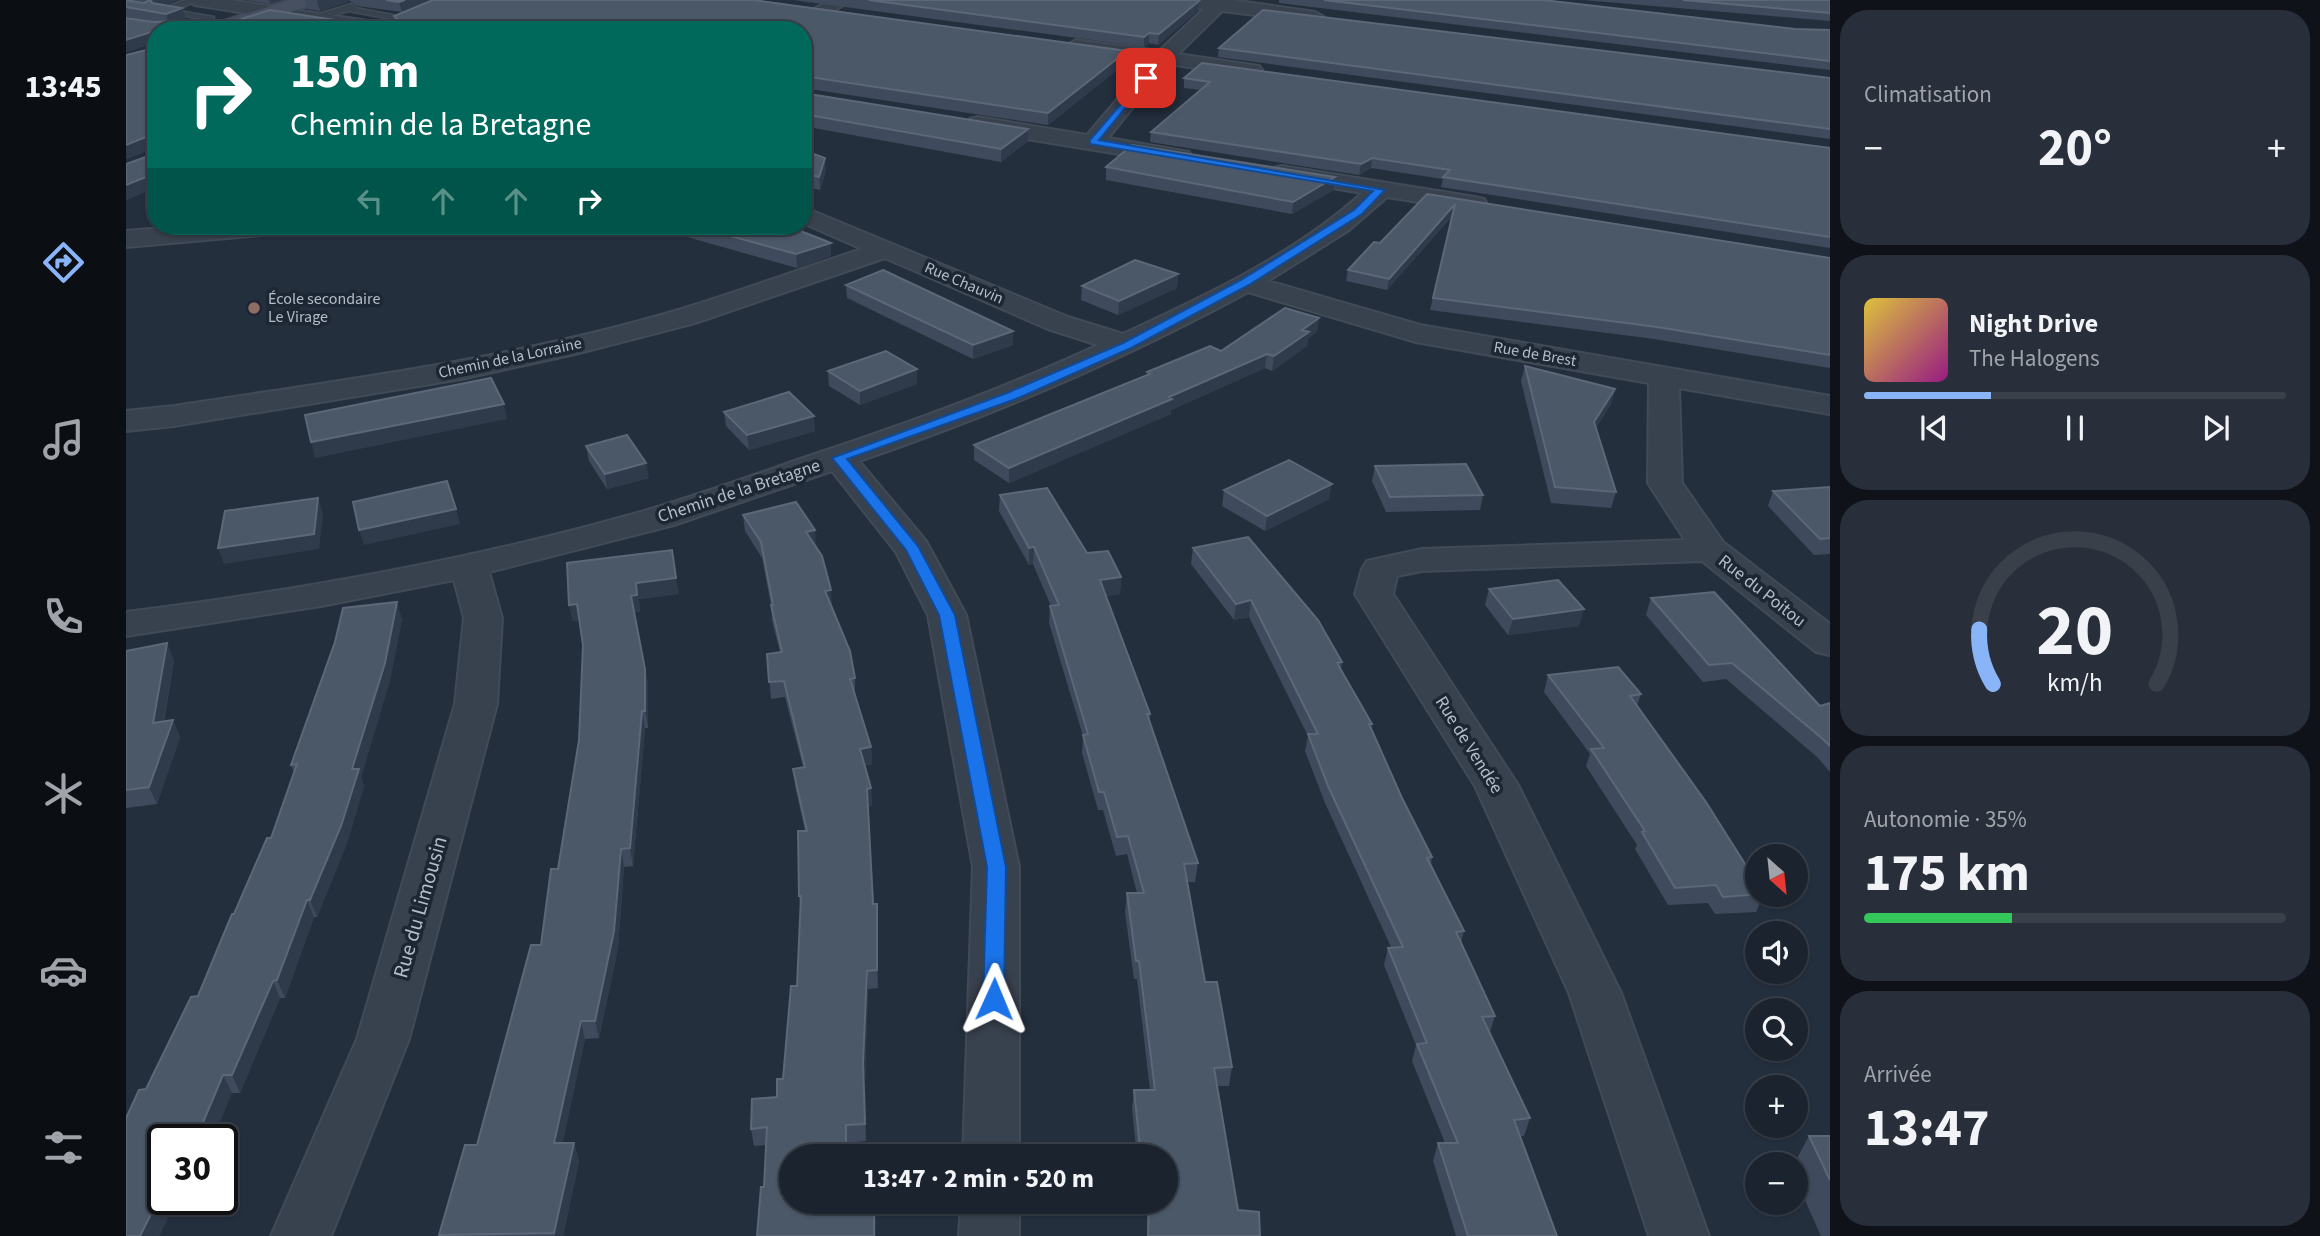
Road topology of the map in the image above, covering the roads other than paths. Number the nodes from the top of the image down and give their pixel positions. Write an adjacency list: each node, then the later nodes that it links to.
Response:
1 (195, 0): 9 (street); 11 (lane)
2 (372, 0): 7 (lane)
3 (1175, 0): 4 (street)
4 (1221, 3): 15 (street); 24 (street)
5 (270, 6): 6 (street); 9 (street); 18 (street)
6 (308, 6): 7 (lane); 7 (lane); 19 (street)
7 (351, 7): 20 (lane)
8 (783, 7): 12 (street)
9 (245, 8): 17 (street)
10 (846, 8): 12 (street)
11 (160, 11): 14 (lane); 16 (lane)
12 (820, 12): 22 (street)
13 (416, 14): 21 (lane)
14 (149, 15)
15 (1340, 20)
16 (197, 21)
17 (220, 21)
18 (224, 21)
19 (372, 21)
20 (379, 21)
21 (399, 21)
22 (803, 21)
23 (1053, 43): 24 (street)
24 (1163, 58): 25 (street); 27 (street)
25 (1272, 73)
26 (955, 120): 27 (street)
27 (1093, 142): 28 (street)
28 (1202, 160)
29 (1257, 169): 30 (street)
30 (1380, 190): 31 (street); 36 (street, Chemin de la Bretagne)
31 (1503, 209)
32 (812, 218): 35 (street, Rue Chauvin)
33 (171, 235): 34 (street)
34 (126, 239)
35 (884, 250): 37 (street, Rue Chauvin); 40 (street, Chemin de la Lorraine)
36 (1245, 283): 37 (street, Chemin de la Bretagne); 38 (street, Rue de Brest)
37 (1127, 345): 41 (street, Chemin de la Bretagne)
38 (1664, 377): 39 (street, Rue de Brest); 42 (street, Rue du Poitou)
39 (1830, 405)
40 (126, 421)
41 (839, 458): 43 (street, Chemin de la Bretagne); 46 (street)
42 (1710, 550): 45 (street, Rue du Poitou); 50 (street, Rue de Vendée)
43 (469, 566): 44 (street, Chemin de la Bretagne); 48 (street, Rue du Limousin)
44 (126, 624)
45 (1830, 643)
46 (991, 1144)
47 (990, 1214): 49 (street)
48 (301, 1236)
49 (989, 1236)
50 (1679, 1236)

